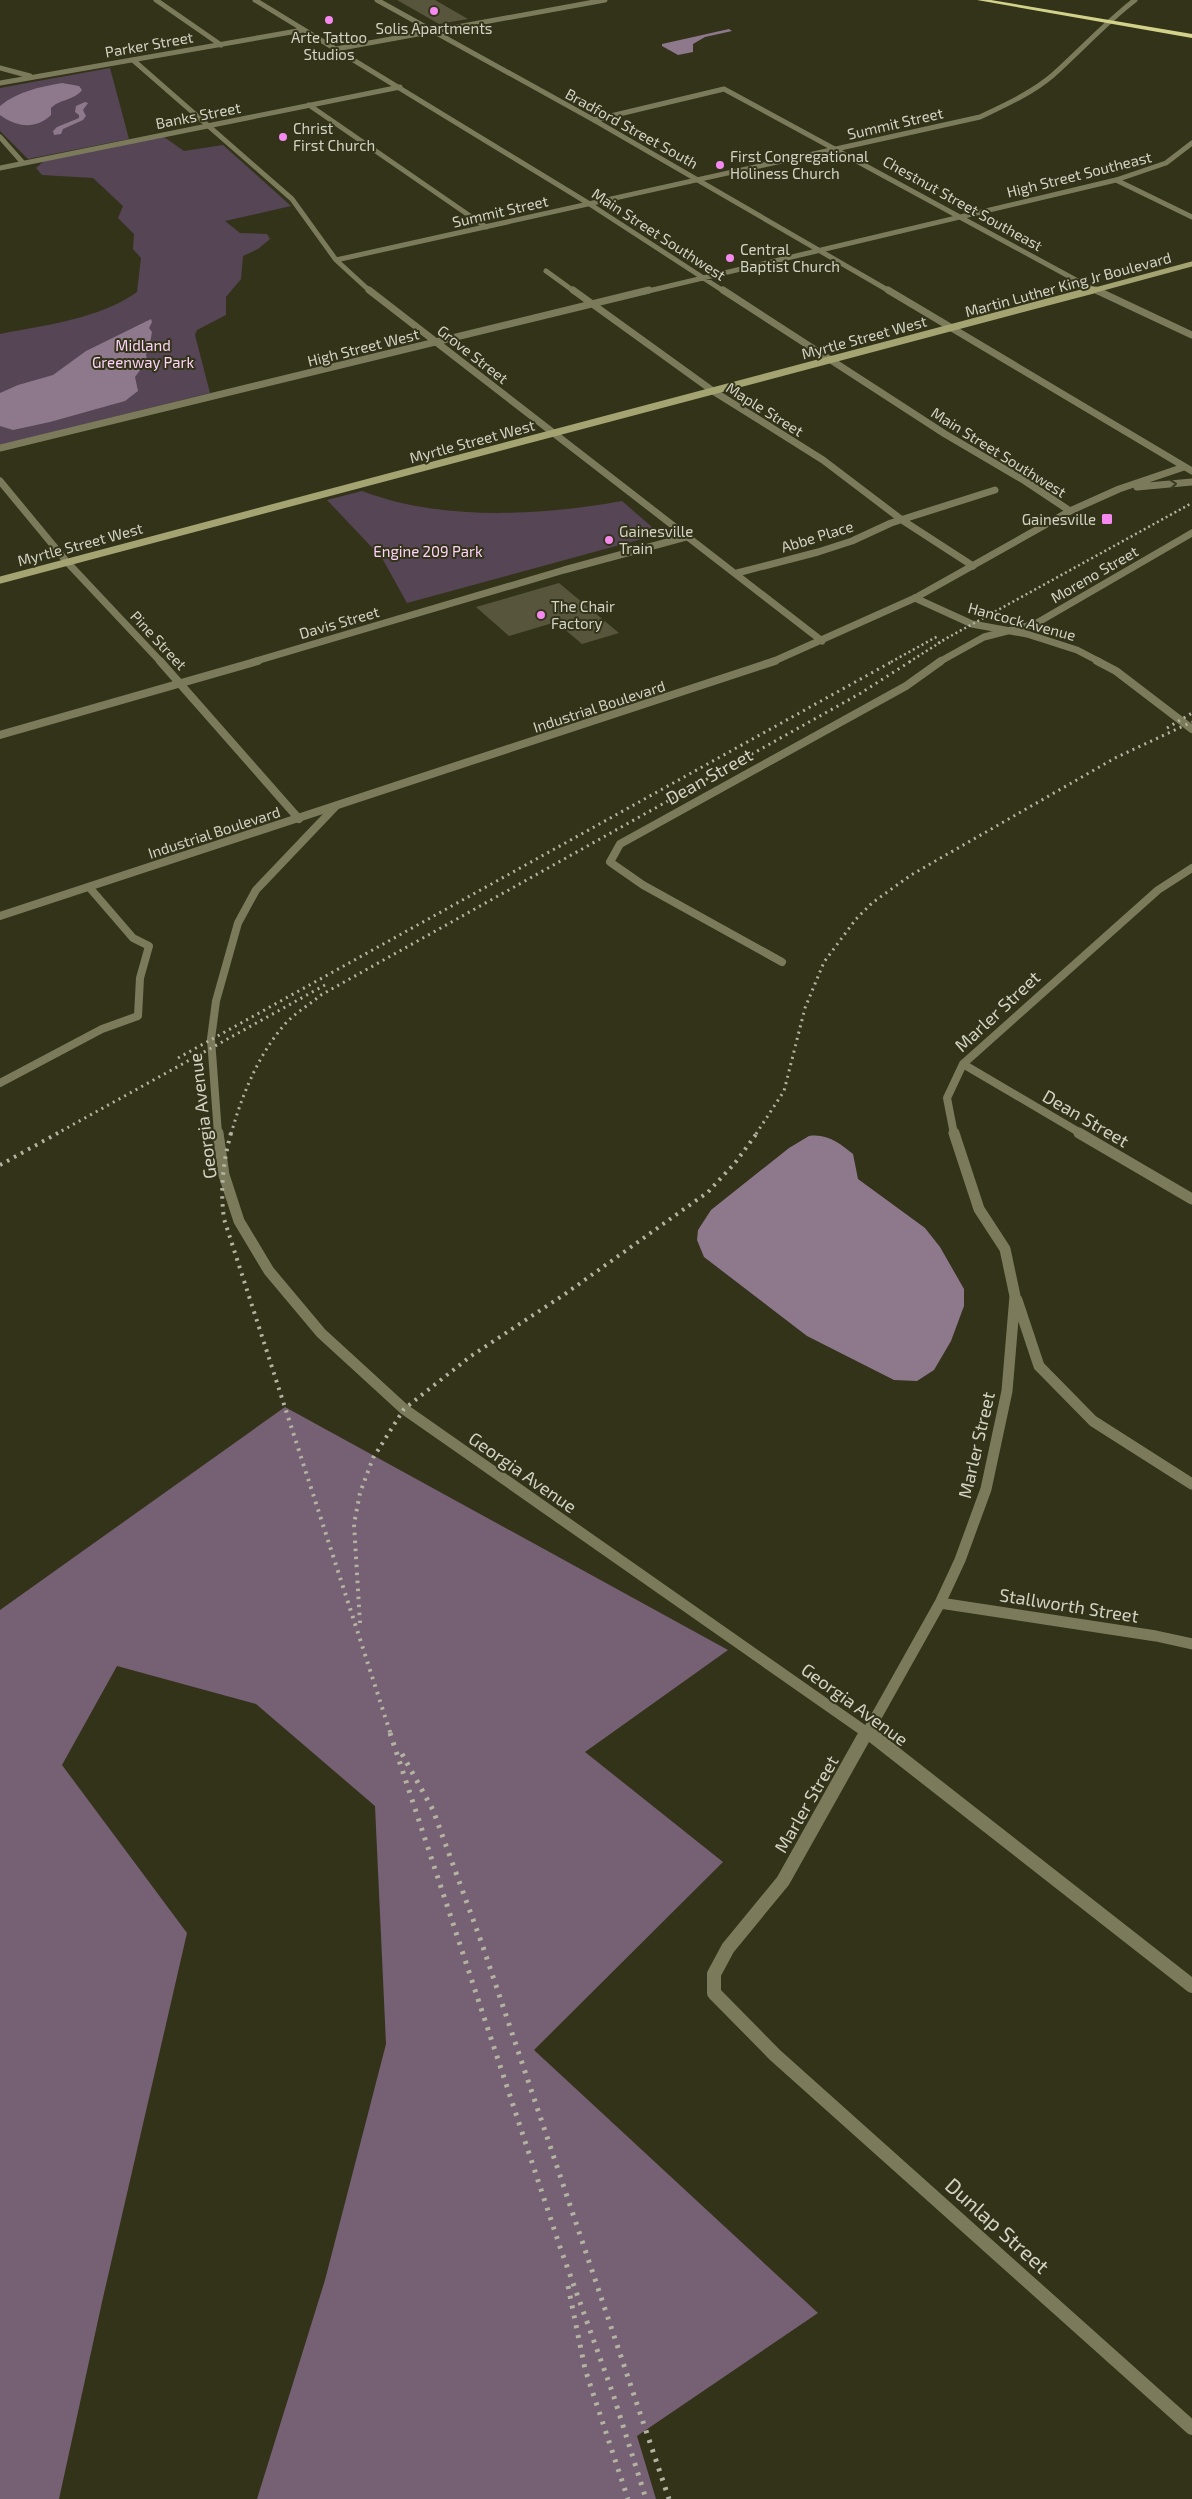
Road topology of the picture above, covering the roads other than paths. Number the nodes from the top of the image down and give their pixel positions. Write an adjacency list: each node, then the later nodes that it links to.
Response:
1 (156, 0): 11 (street)
2 (255, 0): 8 (street, Main Street Southwest)
3 (376, 0): 9 (street, Bradford Street South)
4 (605, 0): 9 (street)
5 (980, 0): 7 (highway)
6 (1135, 0): 7 (street, Summit Street)
7 (1108, 21): 10 (highway); 23 (street, Summit Street)
8 (303, 30): 11 (street, Parker Street); 12 (street, Main Street Southwest)
9 (431, 31): 12 (street); 19 (street, Bradford Street South)
10 (1192, 36)
11 (221, 45): 13 (street, Parker Street)
12 (336, 49): 17 (street, Main Street Southwest)
13 (133, 60): 15 (street, Parker Street); 20 (street, Grove Street)
14 (0, 68): 15 (street)
15 (34, 77): 16 (street, Parker Street)
16 (0, 83)
17 (400, 87): 18 (street, Banks Street); 28 (street, Main Street Southwest)
18 (310, 105): 20 (street, Banks Street); 31 (street)
19 (594, 120): 23 (street, Chestnut Street Southeast); 26 (street, Bradford Street South)
20 (208, 125): 24 (street, Banks Street); 33 (street, Grove Street)
21 (0, 137): 24 (street)
22 (1192, 143): 27 (street, High Street Southeast)
23 (838, 148): 26 (street, Summit Street); 29 (street, Chestnut Street Southeast)
24 (22, 163): 25 (street, Banks Street)
25 (0, 168)
26 (698, 179): 28 (street, Summit Street); 32 (street, Bradford Street South)
27 (1116, 180): 29 (street, High Street Southeast); 30 (street)
28 (588, 203): 31 (street, Summit Street); 36 (street, Main Street Southwest)
29 (962, 216): 32 (street, High Street Southeast); 37 (street, Chestnut Street Southeast)
30 (1192, 217)
31 (486, 227): 33 (street, Summit Street)
32 (820, 249): 36 (street, High Street West); 39 (street, Bradford Street South)
33 (336, 260): 41 (street, Grove Street)
34 (1192, 264): 37 (main road, Martin Luther King Jr Boulevard)
35 (546, 272): 38 (street, Maple Street)
36 (703, 277): 38 (street, High Street West); 42 (street, Main Street Southwest)
37 (1095, 290): 39 (main road, Martin Luther King Jr Boulevard); 40 (street, Chestnut Street Southeast)
38 (593, 304): 41 (street, High Street West); 43 (street, Maple Street)
39 (951, 328): 42 (main road, Myrtle Street West); 46 (street, Bradford Street South)
40 (1192, 335)
41 (435, 342): 44 (street, Grove Street); 45 (street, High Street West)
42 (831, 360): 43 (main road, Myrtle Street West); 52 (street, Main Street Southwest)
43 (713, 390): 44 (main road, Myrtle Street West); 53 (street, Maple Street)
44 (554, 434): 55 (street, Grove Street); 56 (main road, Myrtle Street West)
45 (0, 448)
46 (1184, 467): 47 (street, Bradford Street South); 50 (street, Industrial Boulevard)
47 (1192, 471)
48 (0, 481): 56 (street, Pine Street)
49 (1192, 482): 50 (street, one-way to 49)
50 (1119, 489): 52 (street, Industrial Boulevard)
51 (995, 490): 53 (street, Abbe Place)
52 (1070, 511): 57 (street, Industrial Boulevard)
53 (902, 520): 57 (street, Maple Street); 58 (street, Abbe Place)
54 (1192, 533): 61 (street, Moreno Street)
55 (686, 537): 58 (street, Grove Street); 63 (street, Davis Street)
56 (67, 562): 59 (main road, Myrtle Street West); 63 (street, Pine Street)
57 (973, 566): 60 (street, Industrial Boulevard)
58 (737, 573): 62 (street, Grove Street)
59 (0, 580)
60 (915, 598): 61 (street, Hancock Avenue); 62 (street, Industrial Boulevard)
61 (1006, 631): 64 (street, Hancock Avenue); 71 (street, Dean Street)
62 (822, 641): 66 (street, Industrial Boulevard)
63 (181, 683): 65 (street, Davis Street); 67 (street, Pine Street)
64 (1192, 729)
65 (0, 735)
66 (336, 806): 67 (street, Industrial Boulevard); 79 (street, Georgia Avenue)
67 (298, 819): 69 (street, Industrial Boulevard)
68 (1192, 868): 72 (street, Marler Street)
69 (90, 886): 70 (street, Industrial Boulevard); 73 (street)
70 (0, 916)
71 (782, 962)
72 (963, 1064): 74 (street, Dean Street); 75 (street, Marler Street)
73 (0, 1083)
74 (1192, 1199)
75 (1015, 1296): 76 (street); 77 (street, Marler Street)
76 (1192, 1484)
77 (940, 1603): 78 (street, Stallworth Street); 79 (street, Marler Street)
78 (1192, 1644)
79 (867, 1732): 80 (street, Georgia Avenue); 81 (street, Marler Street)
80 (1192, 1986)
81 (776, 2055): 82 (street, Dunlap Street)
82 (1192, 2428)

